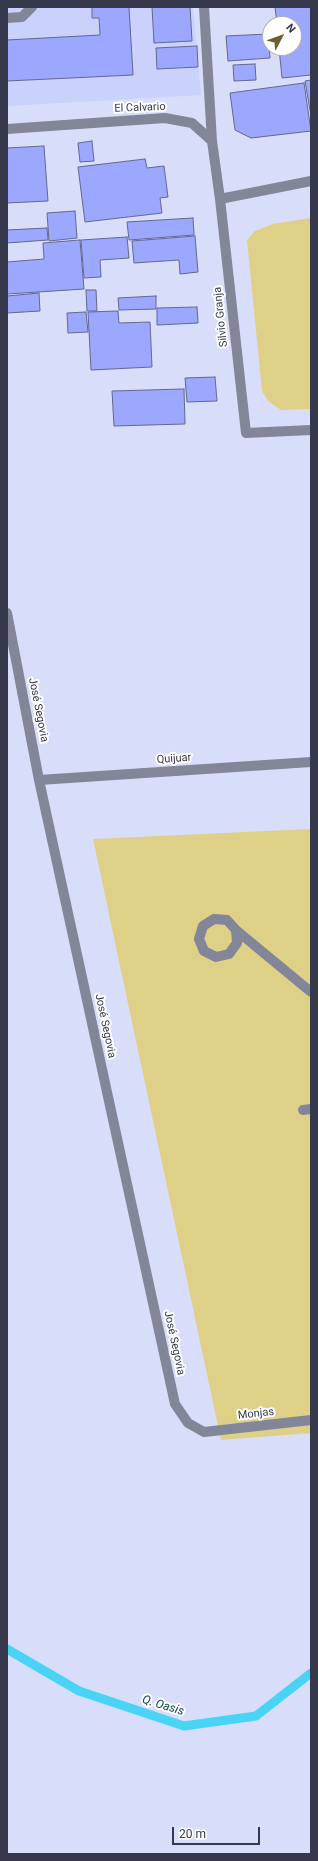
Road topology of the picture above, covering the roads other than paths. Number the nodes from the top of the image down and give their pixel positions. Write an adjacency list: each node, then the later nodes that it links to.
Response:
1 (32, 7): 3 (street)
2 (204, 7): 5 (street)
3 (7, 18)
4 (7, 128): 5 (street, El Calvario)
5 (212, 141): 7 (street)
6 (311, 182): 7 (street)
7 (220, 199): 8 (street, Silvio Granja)
8 (311, 430)
9 (7, 613): 11 (street, José Segovia)
10 (311, 762): 11 (street, Quijuar)
11 (39, 780): 15 (street, José Segovia)
12 (236, 930): 13 (street)
13 (311, 992)
14 (311, 1420): 15 (street, Monjas)
15 (204, 1432)

